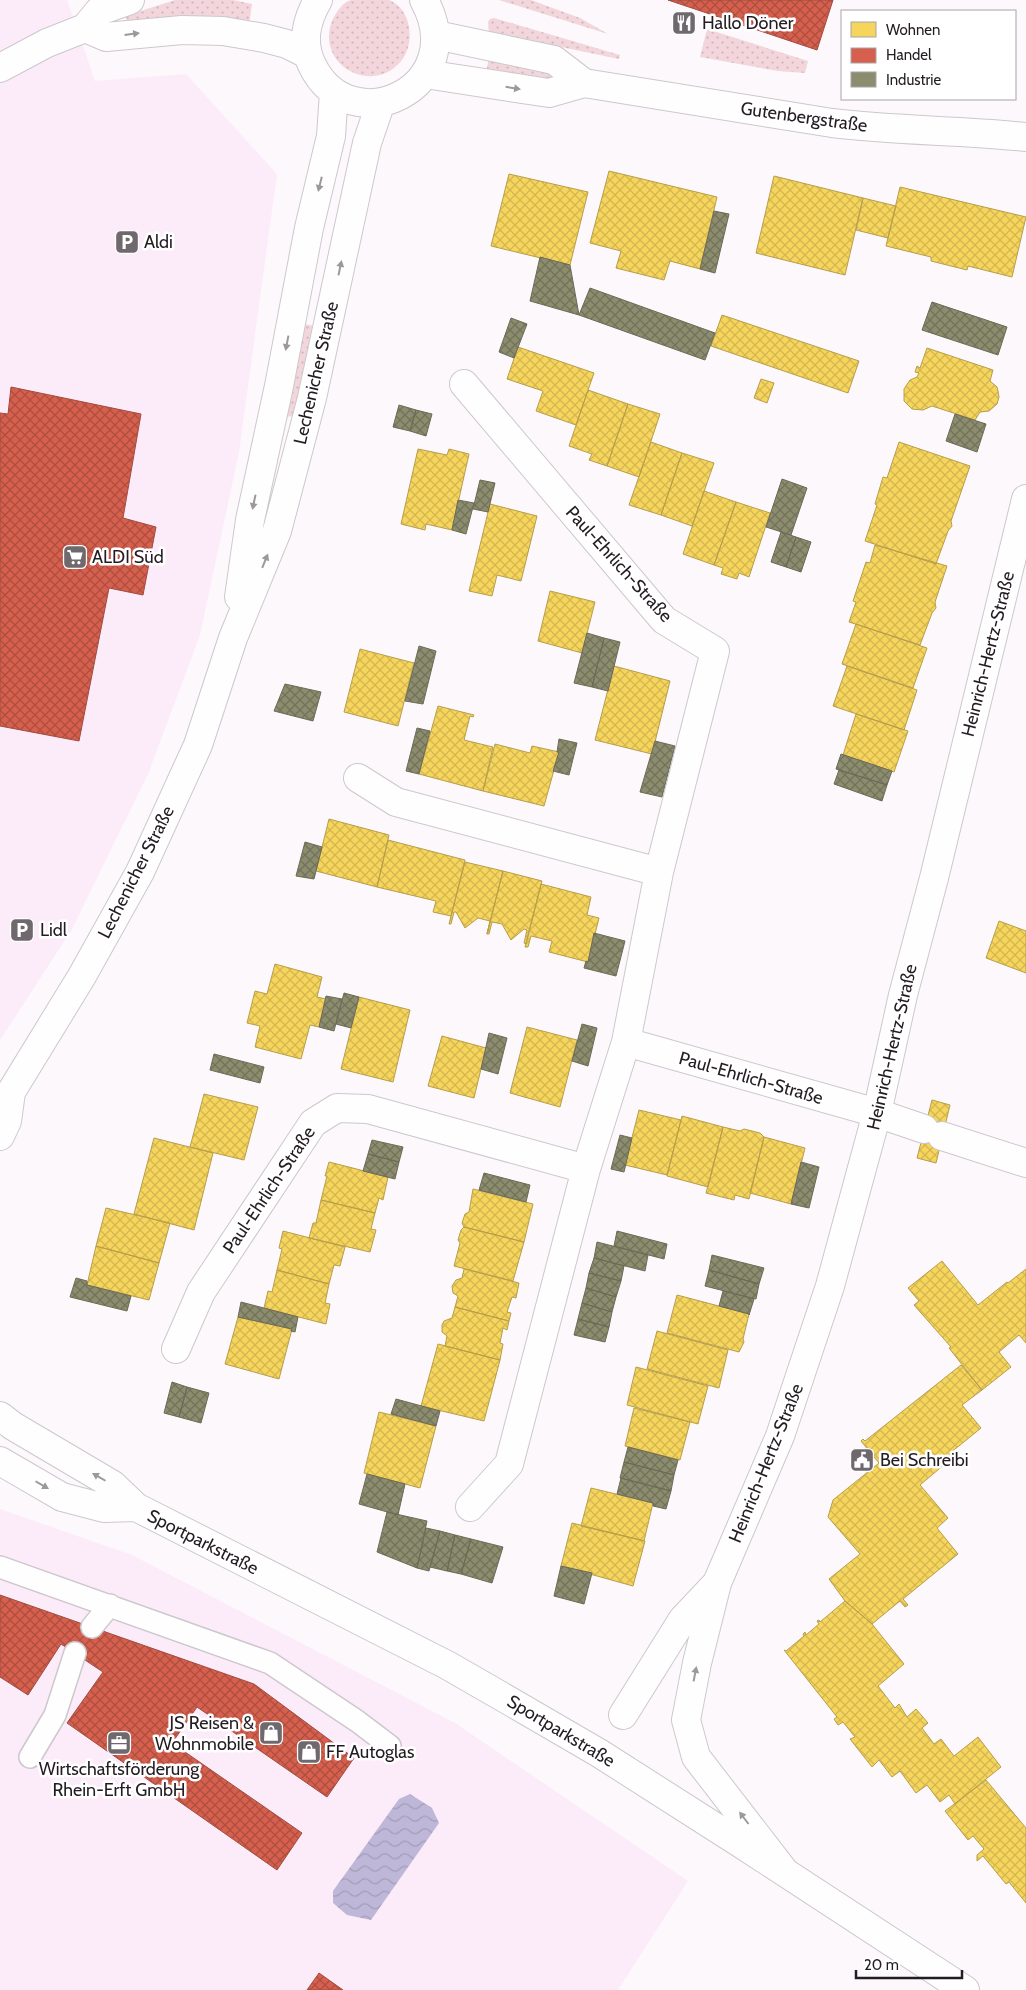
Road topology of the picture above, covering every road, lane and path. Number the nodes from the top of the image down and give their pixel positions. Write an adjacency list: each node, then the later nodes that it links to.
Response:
1 (130, 0): 4 (street)
2 (318, 0): 6 (street)
3 (424, 0): 5 (street)
4 (85, 28): 6 (street, one-way to 6); 7 (street)
5 (436, 34): 8 (street); 9 (street, Gutenbergstraße)
6 (307, 54): 10 (street)
7 (3, 59)
8 (425, 74): 9 (street, Gutenbergstraße, one-way to 9); 11 (street)
9 (584, 83): 12 (street, Gutenbergstraße)
10 (334, 92): 11 (street); 15 (street, Lechenicher Straße, one-way to 15)
11 (381, 102): 15 (street, Lechenicher Straße, one-way to 11)
12 (1026, 137)
13 (464, 384): 17 (street, Paul-Ehrlich-Straße)
14 (1026, 499): 20 (street, Heinrich-Hertz-Straße)
15 (233, 638): 19 (street, Lechenicher Straße)
16 (358, 778): 17 (street)
17 (659, 872): 18 (street, Paul-Ehrlich-Straße)
18 (626, 1042): 20 (street, Paul-Ehrlich-Straße); 23 (street, Paul-Ehrlich-Straße)
19 (6, 1096): 21 (street, Lechenicher Straße)
20 (877, 1113): 22 (street, Paul-Ehrlich-Straße); 30 (street, Heinrich-Hertz-Straße)
21 (0, 1136)
22 (1026, 1163)
23 (586, 1169): 24 (street, Paul-Ehrlich-Straße); 27 (street, Paul-Ehrlich-Straße)
24 (176, 1349)
25 (0, 1416): 28 (street, Sportparkstraße, one-way to 25)
26 (0, 1461): 28 (street, Sportparkstraße, one-way to 28)
27 (470, 1507)
28 (136, 1508): 37 (street, Sportparkstraße)
29 (0, 1568): 31 (lane)
30 (717, 1582): 34 (street, Heinrich-Hertz-Straße); 37 (street, Heinrich-Hertz-Straße, one-way to 30)
31 (110, 1605): 32 (lane); 35 (lane)
32 (92, 1627)
33 (75, 1653): 36 (lane)
34 (623, 1715)
35 (390, 1746)
36 (30, 1757)
37 (784, 1871): 38 (street, Sportparkstraße)
38 (965, 1990)

